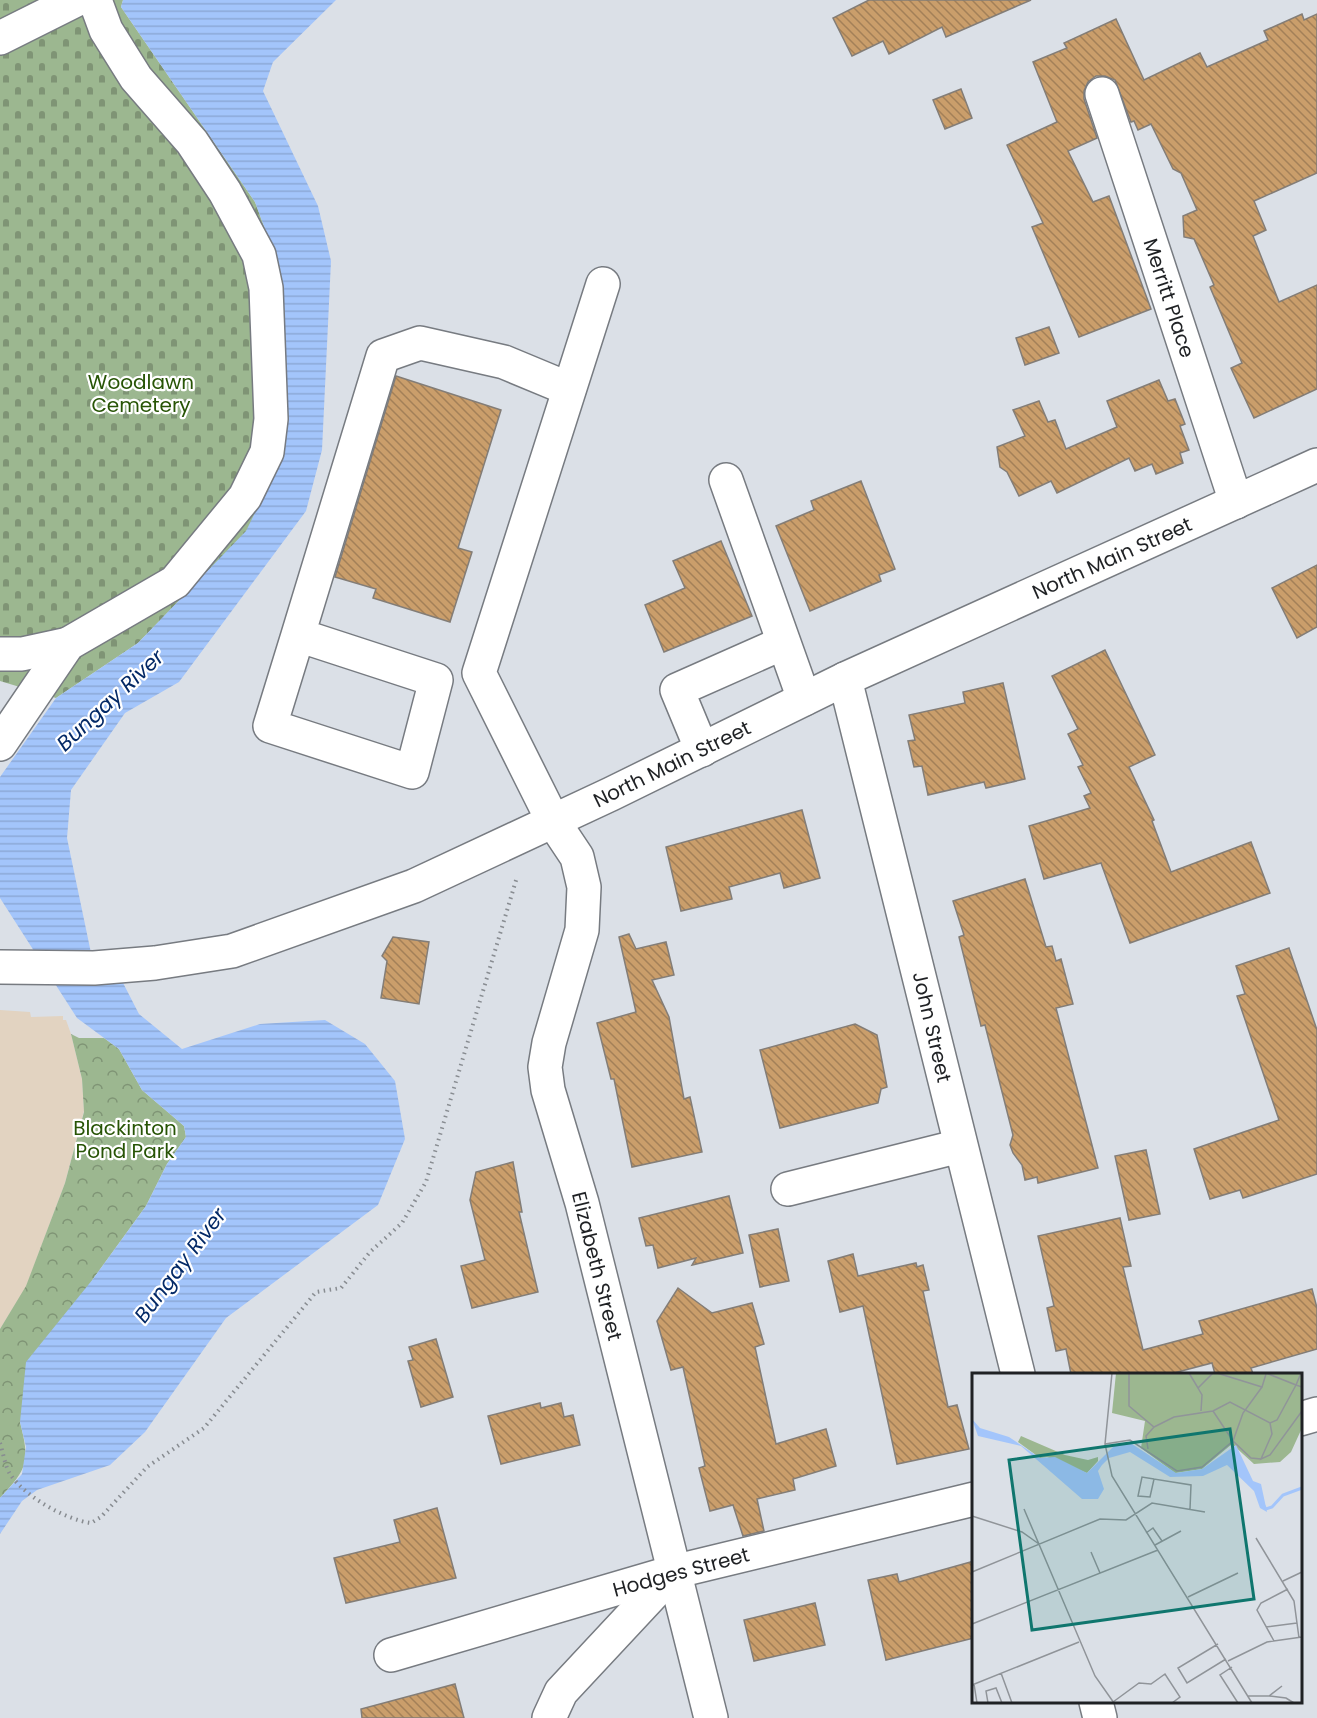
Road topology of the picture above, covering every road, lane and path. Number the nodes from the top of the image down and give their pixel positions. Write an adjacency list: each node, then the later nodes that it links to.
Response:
1 (76, 0): 3 (street)
2 (95, 0): 12 (street)
3 (0, 38)
4 (1102, 94): 9 (street, Merritt Place)
5 (603, 284): 6 (street)
6 (569, 389): 10 (street); 14 (street)
7 (1317, 465): 9 (street, North Main Street)
8 (726, 480): 11 (street)
9 (1236, 502): 15 (street, North Main Street)
10 (298, 634): 16 (street); 16 (street)
11 (783, 643): 17 (street); 19 (street)
12 (68, 644): 13 (street); 18 (street)
13 (0, 654)
14 (479, 673): 16 (street); 20 (street, Elizabeth Street)
15 (845, 679): 17 (street, North Main Street); 23 (street, John Street)
16 (436, 680)
17 (804, 699): 19 (street, North Main Street)
18 (0, 744)
19 (702, 750): 20 (street, North Main Street)
20 (553, 821): 22 (street, North Main Street); 30 (street, Elizabeth Street)
21 (517, 877): 28 (path)
22 (10, 968)
23 (960, 1146): 24 (street); 25 (street, John Street)
24 (788, 1189)
25 (1018, 1373)
26 (1317, 1414): 27 (street)
27 (1302, 1418)
28 (0, 1443)
29 (972, 1498): 30 (street, Hodges Street)
30 (673, 1572): 31 (street, Hodges Street); 33 (street); 34 (street, Elizabeth Street)
31 (391, 1655)
32 (1096, 1703): 35 (street)
33 (549, 1718)
34 (711, 1718)
35 (1100, 1718)

